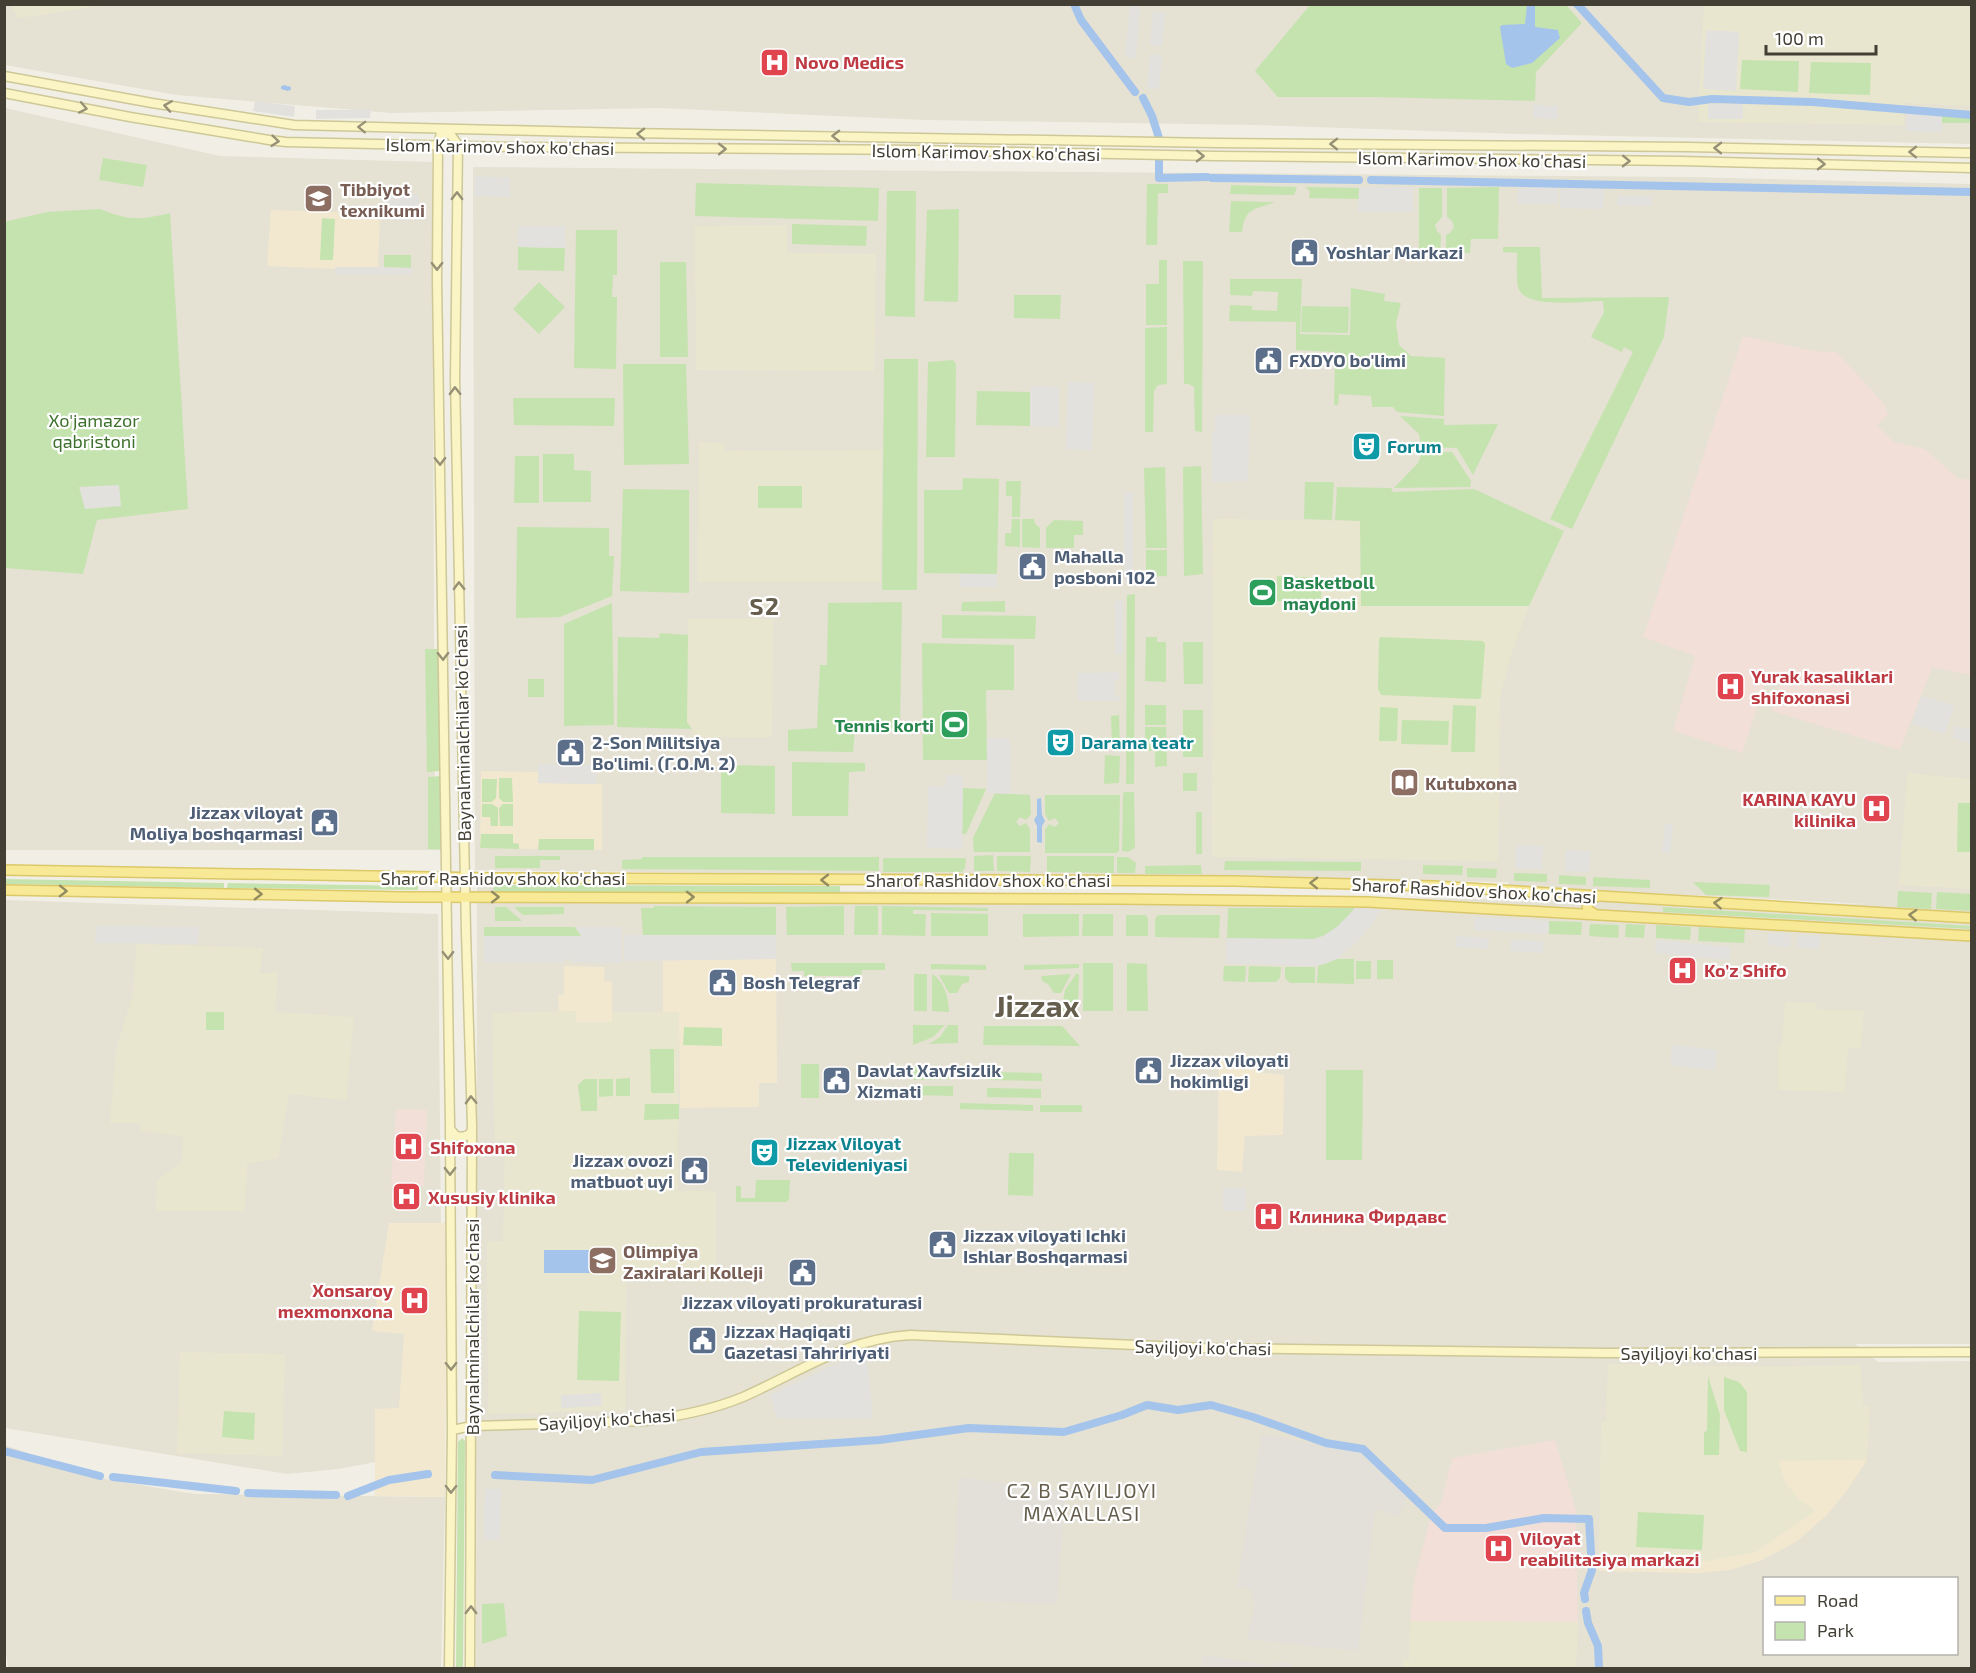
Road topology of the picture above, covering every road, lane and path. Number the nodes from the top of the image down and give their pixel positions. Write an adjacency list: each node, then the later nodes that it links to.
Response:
1 (4, 76): 2 (main road, Islom Karimov shox ko'chasi)
2 (64, 88): 4 (main road); 5 (main road, Islom Karimov shox ko'chasi, one-way to 2)
3 (4, 93): 4 (main road, Islom Karimov shox ko'chasi)
4 (61, 104): 7 (main road, Islom Karimov shox ko'chasi, one-way to 7)
5 (439, 130): 6 (main road, Islom Karimov shox ko'chasi); 7 (main road, Baynalminalchilar ko’chasi); 8 (main road)
6 (459, 130): 8 (main road, Baynalminalchilar ko’chasi); 9 (main road, Islom Karimov shox ko'chasi, one-way to 6)
7 (438, 145): 8 (main road, Islom Karimov shox ko'chasi); 12 (main road, Baynalminalchilar ko’chasi, one-way to 12)
8 (458, 145): 10 (main road, Islom Karimov shox ko'chasi, one-way to 10); 13 (main road, Baynalminalchilar ko’chasi, one-way to 8)
9 (1971, 153)
10 (1971, 168)
11 (4, 870): 12 (main road, Sharof Rashidov shox ko'chasi)
12 (447, 878): 13 (main road, Sharof Rashidov shox ko'chasi); 17 (main road, Baynalminalchilar ko’chasi)
13 (465, 878): 14 (main road, Sharof Rashidov shox ko'chasi, one-way to 13); 18 (main road, Baynalminalchilar ko’chasi)
14 (857, 880): 16 (main road, Sharof Rashidov shox ko'chasi, one-way to 14); 19 (main road)
15 (4, 890): 17 (main road, Sharof Rashidov shox ko'chasi, one-way to 17)
16 (1601, 896): 20 (main road); 21 (main road, Sharof Rashidov shox ko'chasi, one-way to 16)
17 (447, 897): 18 (main road, Sharof Rashidov shox ko'chasi); 23 (main road, Baynalminalchilar ko’chasi, one-way to 23)
18 (466, 897): 19 (main road, Sharof Rashidov shox ko'chasi, one-way to 19); 24 (main road, Baynalminalchilar ko’chasi, one-way to 18)
19 (857, 898): 20 (main road, Sharof Rashidov shox ko'chasi)
20 (1596, 915): 22 (main road, Sharof Rashidov shox ko'chasi)
21 (1971, 918)
22 (1971, 936)
23 (450, 1126): 24 (main road); 27 (main road, Baynalminalchilar ko’chasi, one-way to 27)
24 (472, 1126): 26 (main road, Baynalminalchilar ko’chasi)
25 (1971, 1352): 26 (main road, Sayiljoyi ko'chasi)
26 (472, 1426): 27 (main road, Sayiljoyi ko'chasi); 29 (main road, Baynalminalchilar ko’chasi, one-way to 26)
27 (452, 1430): 28 (main road, Baynalminalchilar ko’chasi, one-way to 28)
28 (449, 1668)
29 (470, 1668)

